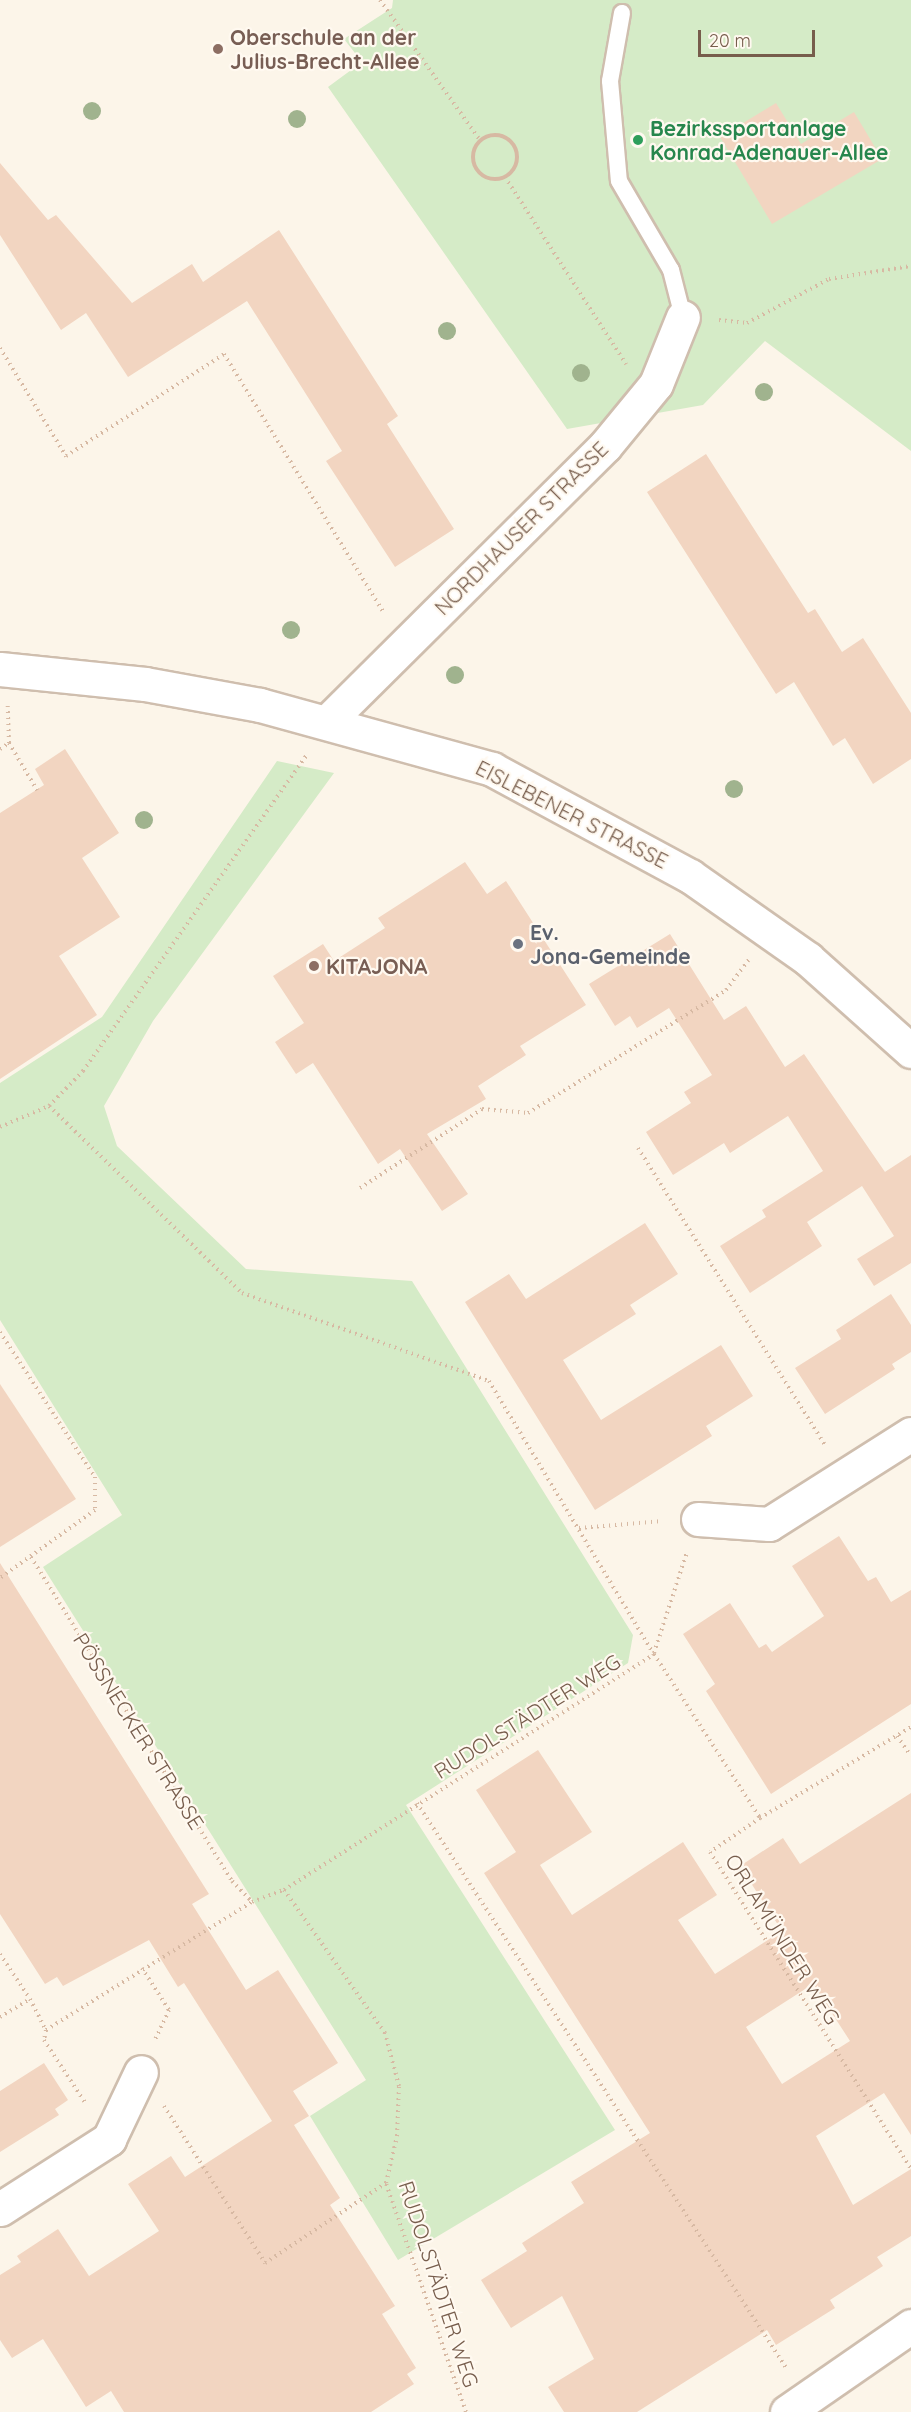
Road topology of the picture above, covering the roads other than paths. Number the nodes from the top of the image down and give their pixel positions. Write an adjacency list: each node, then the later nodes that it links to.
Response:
1 (622, 13): 2 (lane)
2 (683, 317): 4 (street, NORDHAUSER STRASSE)
3 (5, 669): 4 (street, EISLEBENER STRASSE)
4 (330, 719): 5 (street, EISLEBENER STRASSE)
5 (911, 1052)
6 (911, 1434): 7 (street)
7 (698, 1519)
8 (141, 2072): 9 (street)
9 (0, 2209)
10 (911, 2326): 11 (street)
11 (797, 2406)

